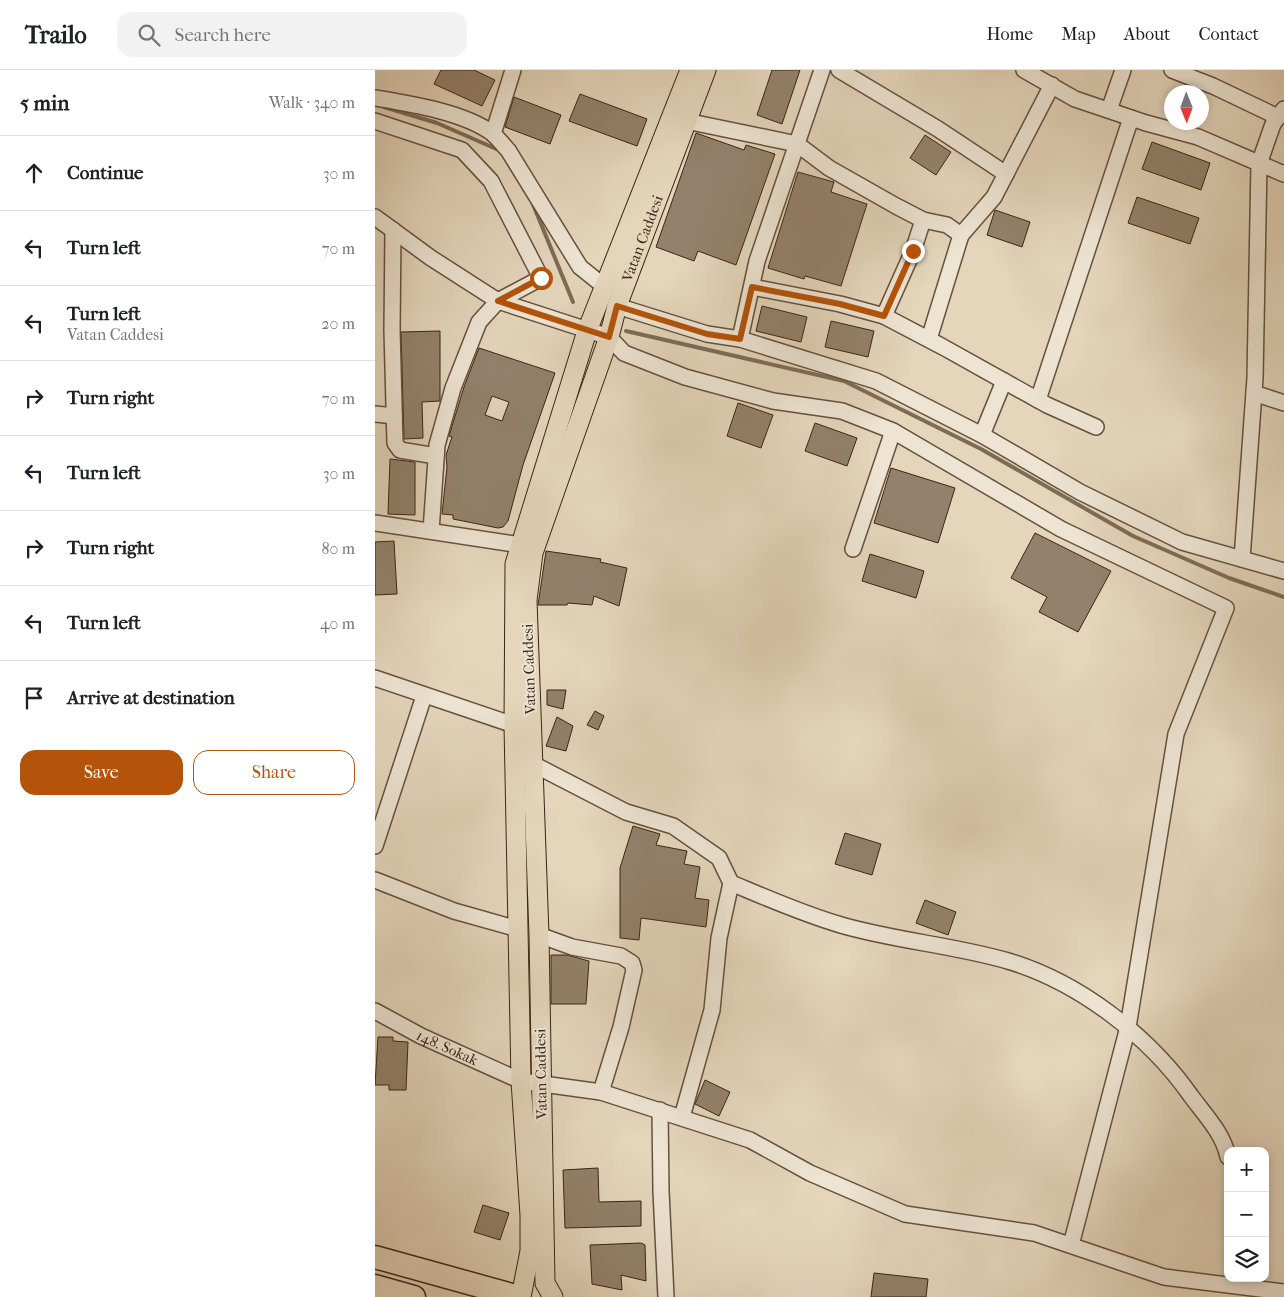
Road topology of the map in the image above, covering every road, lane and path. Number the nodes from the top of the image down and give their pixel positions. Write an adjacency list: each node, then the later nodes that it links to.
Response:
1 (513, 70): 16 (street)
2 (690, 70): 26 (main road, Vatan Caddesi)
3 (706, 70): 15 (main road, Vatan Caddesi)
4 (822, 70): 17 (street)
5 (839, 70): 19 (street)
6 (1024, 70): 9 (street)
7 (1123, 70): 11 (street)
8 (1172, 70): 12 (street)
9 (1052, 86): 11 (street); 19 (street)
10 (375, 98): 16 (street)
11 (1109, 110): 13 (street)
12 (1281, 113): 18 (street)
13 (1131, 118): 18 (street); 36 (street)
14 (375, 121): 27 (street)
15 (686, 121): 17 (street); 28 (main road, Vatan Caddesi)
16 (493, 134): 26 (street)
17 (797, 144): 22 (street); 25 (street)
18 (1259, 164): 20 (street); 35 (street)
19 (1005, 174): 24 (street)
20 (1284, 174)
21 (375, 217): 23 (street)
22 (923, 220): 24 (street); 29 (street)
23 (393, 230): 27 (street); 39 (street)
24 (961, 235): 33 (street)
25 (752, 287): 29 (street); 32 (street)
26 (605, 288): 30 (main road, Vatan Caddesi)
27 (498, 301): 30 (street); 43 (street)
28 (617, 306): 31 (main road, Vatan Caddesi); 32 (street)
29 (884, 316): 33 (street)
30 (587, 331): 31 (street); 46 (main road, Vatan Caddesi)
31 (609, 337): 41 (street); 53 (main road, Vatan Caddesi)
32 (740, 339): 42 (street)
33 (929, 339): 34 (street)
34 (1003, 381): 36 (street); 42 (street)
35 (1254, 393): 37 (street); 48 (street)
36 (1038, 400): 40 (street)
37 (1284, 403)
38 (375, 414): 39 (street)
39 (394, 416): 43 (street)
40 (1096, 426)
41 (893, 432): 47 (street); 60 (street)
42 (982, 435): 48 (street)
43 (436, 456): 45 (street)
44 (375, 524): 45 (street)
45 (431, 531): 46 (street)
46 (521, 545): 52 (main road, Vatan Caddesi)
47 (853, 549)
48 (1242, 559): 49 (street)
49 (1284, 571)
50 (375, 678): 51 (street)
51 (424, 696): 52 (street); 54 (street)
52 (514, 725): 57 (main road, Vatan Caddesi)
53 (533, 764): 56 (street); 58 (main road, Vatan Caddesi)
54 (375, 846)
55 (375, 880): 57 (street)
56 (731, 883): 60 (street); 65 (street)
57 (518, 929): 61 (main road, Vatan Caddesi)
58 (539, 935): 62 (main road, Vatan Caddesi); 63 (street)
59 (375, 1011): 61 (street, 148. Sokak)
60 (1127, 1027): 66 (street); 67 (street)
61 (521, 1081): 62 (street, 148. Sokak); 73 (main road, Vatan Caddesi)
62 (541, 1084): 63 (street, 148. Sokak); 74 (main road, Vatan Caddesi)
63 (601, 1092): 64 (street, 148. Sokak)
64 (661, 1110): 65 (street, 148. Sokak); 75 (street)
65 (682, 1117): 67 (street, 148. Sokak)
66 (1226, 1147)
67 (1071, 1246): 69 (street, 148. Sokak)
68 (375, 1257): 73 (highway)
69 (1254, 1284): 71 (street, 148. Sokak)
70 (375, 1286): 72 (highway)
71 (1284, 1292)
72 (414, 1297)
73 (520, 1297)
74 (553, 1297)
75 (666, 1297)

